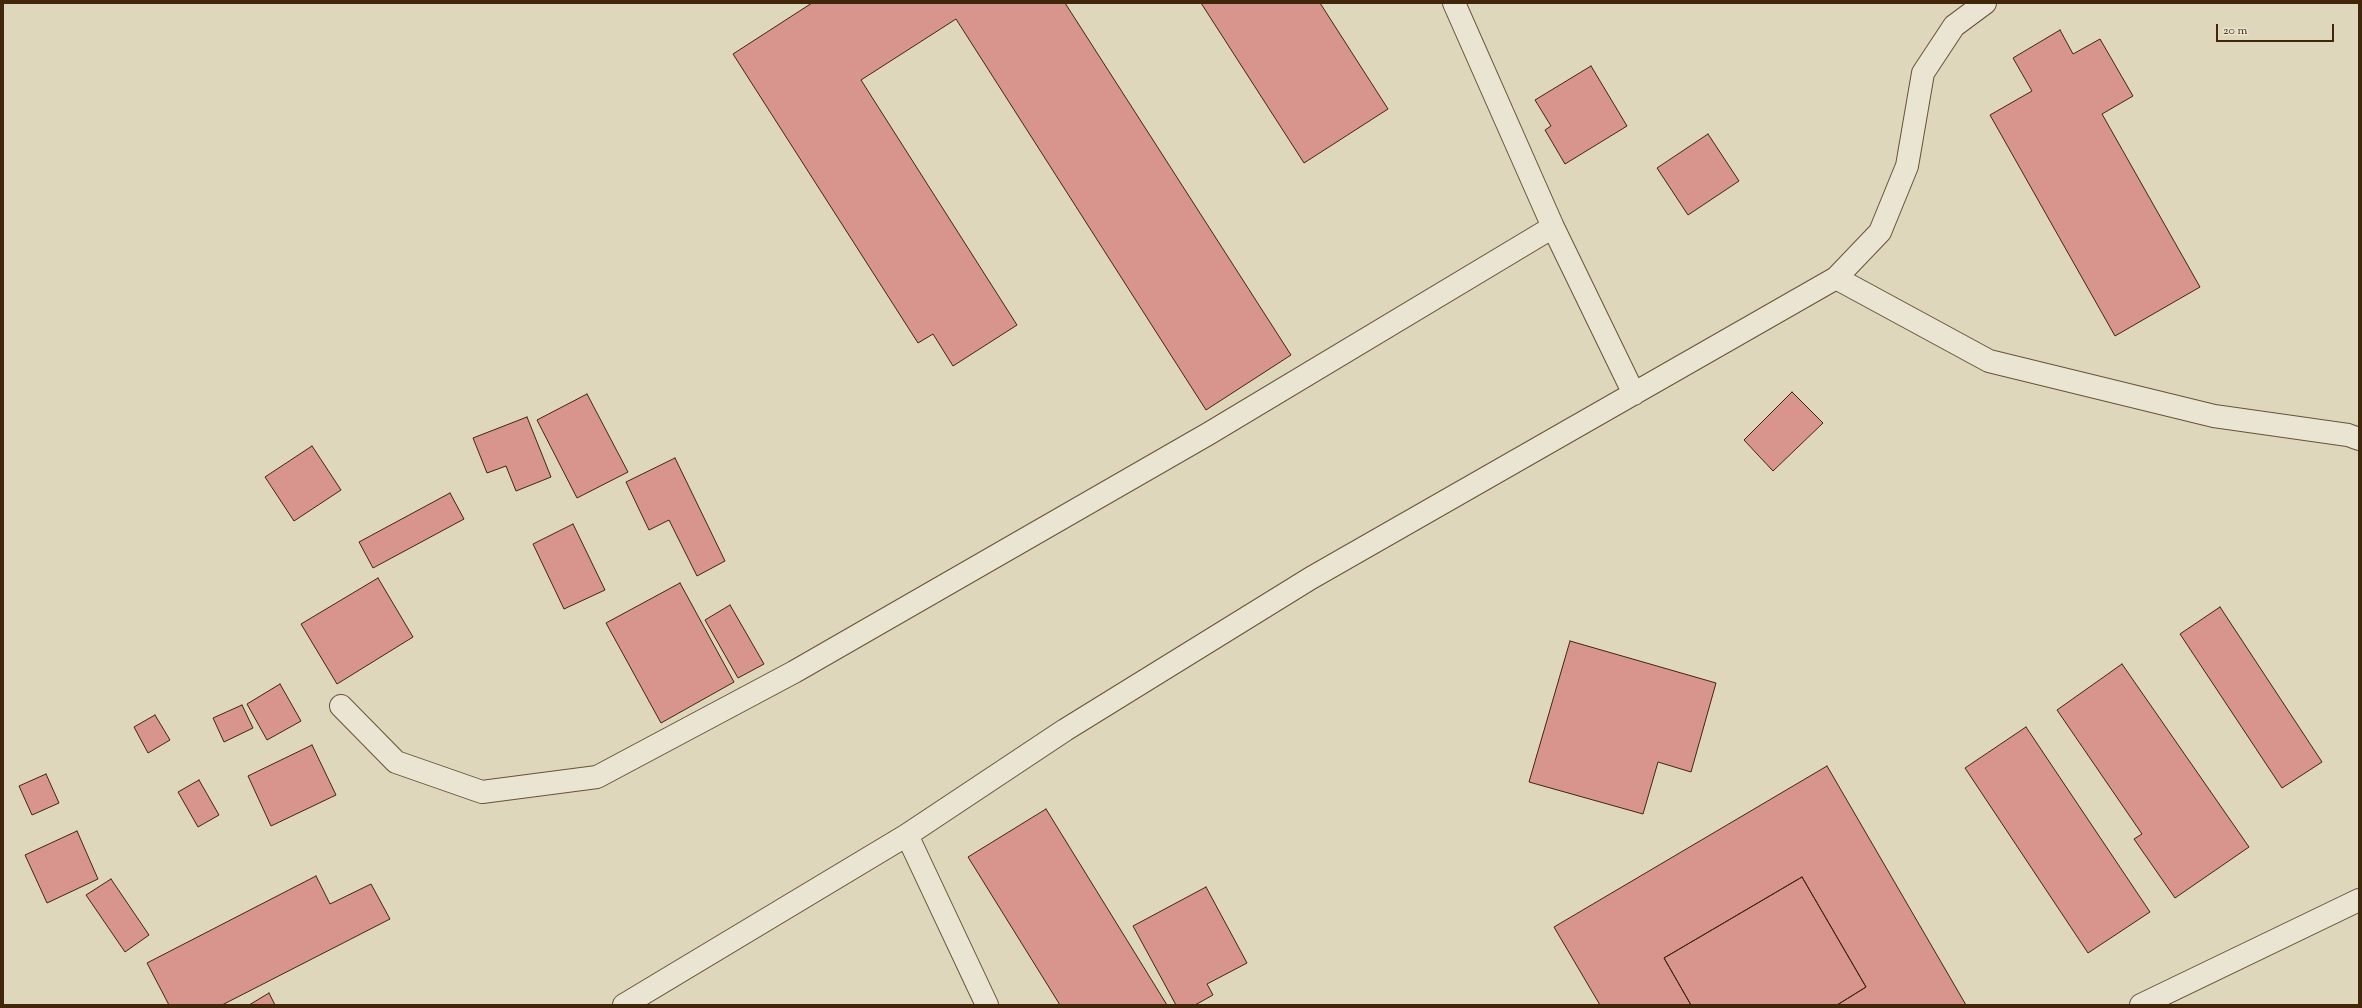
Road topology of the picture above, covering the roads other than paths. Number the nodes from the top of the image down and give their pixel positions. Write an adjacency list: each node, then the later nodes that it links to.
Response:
1 (1454, 3): 3 (street)
2 (1985, 3): 4 (street)
3 (1553, 227): 5 (street); 7 (street)
4 (1836, 278): 5 (street); 6 (street)
5 (1634, 394): 8 (street)
6 (2359, 439)
7 (341, 706)
8 (907, 835): 10 (street); 11 (street)
9 (2359, 900): 12 (street)
10 (624, 1005)
11 (987, 1005)
12 (2141, 1005)

